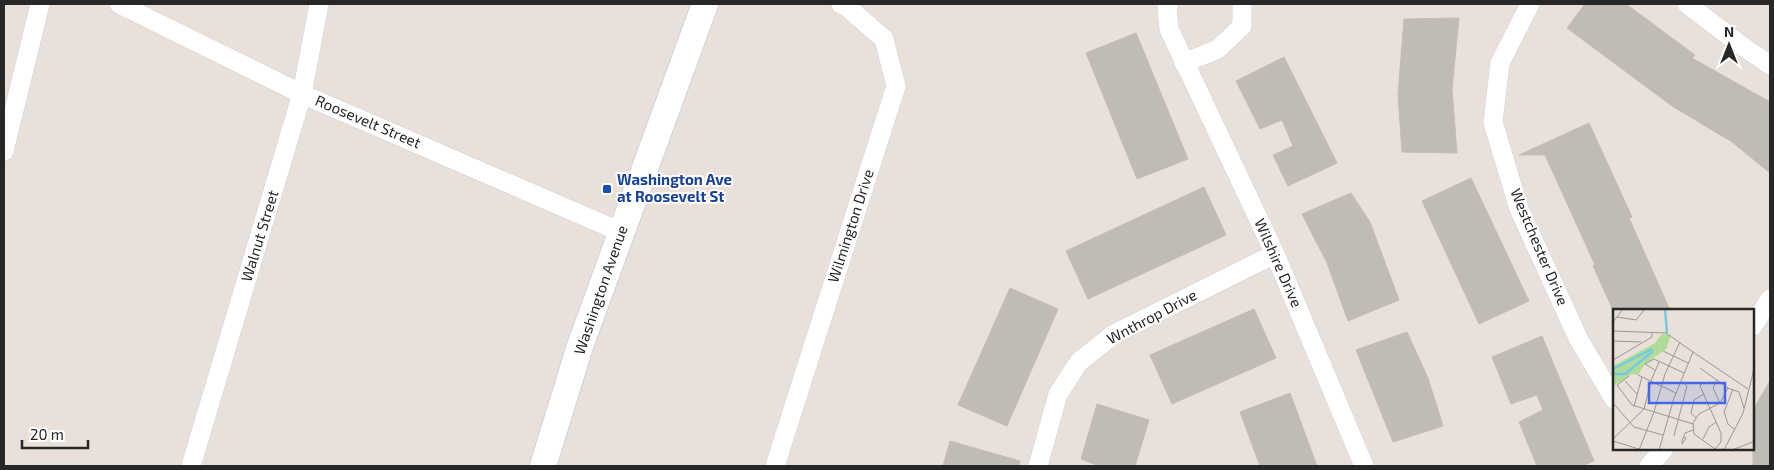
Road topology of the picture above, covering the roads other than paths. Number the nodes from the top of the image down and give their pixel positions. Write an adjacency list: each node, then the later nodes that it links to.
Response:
1 (40, 4): 13 (street)
2 (119, 4): 12 (street, Roosevelt Street)
3 (319, 4): 12 (street, Walnut Street)
4 (706, 4): 14 (main road, Washington Avenue)
5 (840, 4): 21 (street, Wilmington Drive)
6 (1168, 4): 10 (street, Wilshire Drive)
7 (1242, 4): 10 (street)
8 (1530, 4): 18 (street, Westchester Drive)
9 (1687, 4): 11 (street)
10 (1184, 64): 15 (street, Wilshire Drive)
11 (1770, 65)
12 (302, 94): 14 (street, Roosevelt Street); 19 (street, Walnut Street)
13 (4, 151)
14 (621, 232): 20 (main road, Washington Avenue)
15 (1275, 254): 22 (street, Wnthrop Drive); 23 (street, Wilshire Drive)
16 (1770, 299): 17 (street)
17 (1754, 324)
18 (1613, 396)
19 (191, 466)
20 (543, 466)
21 (775, 466)
22 (1038, 466)
23 (1364, 466)

